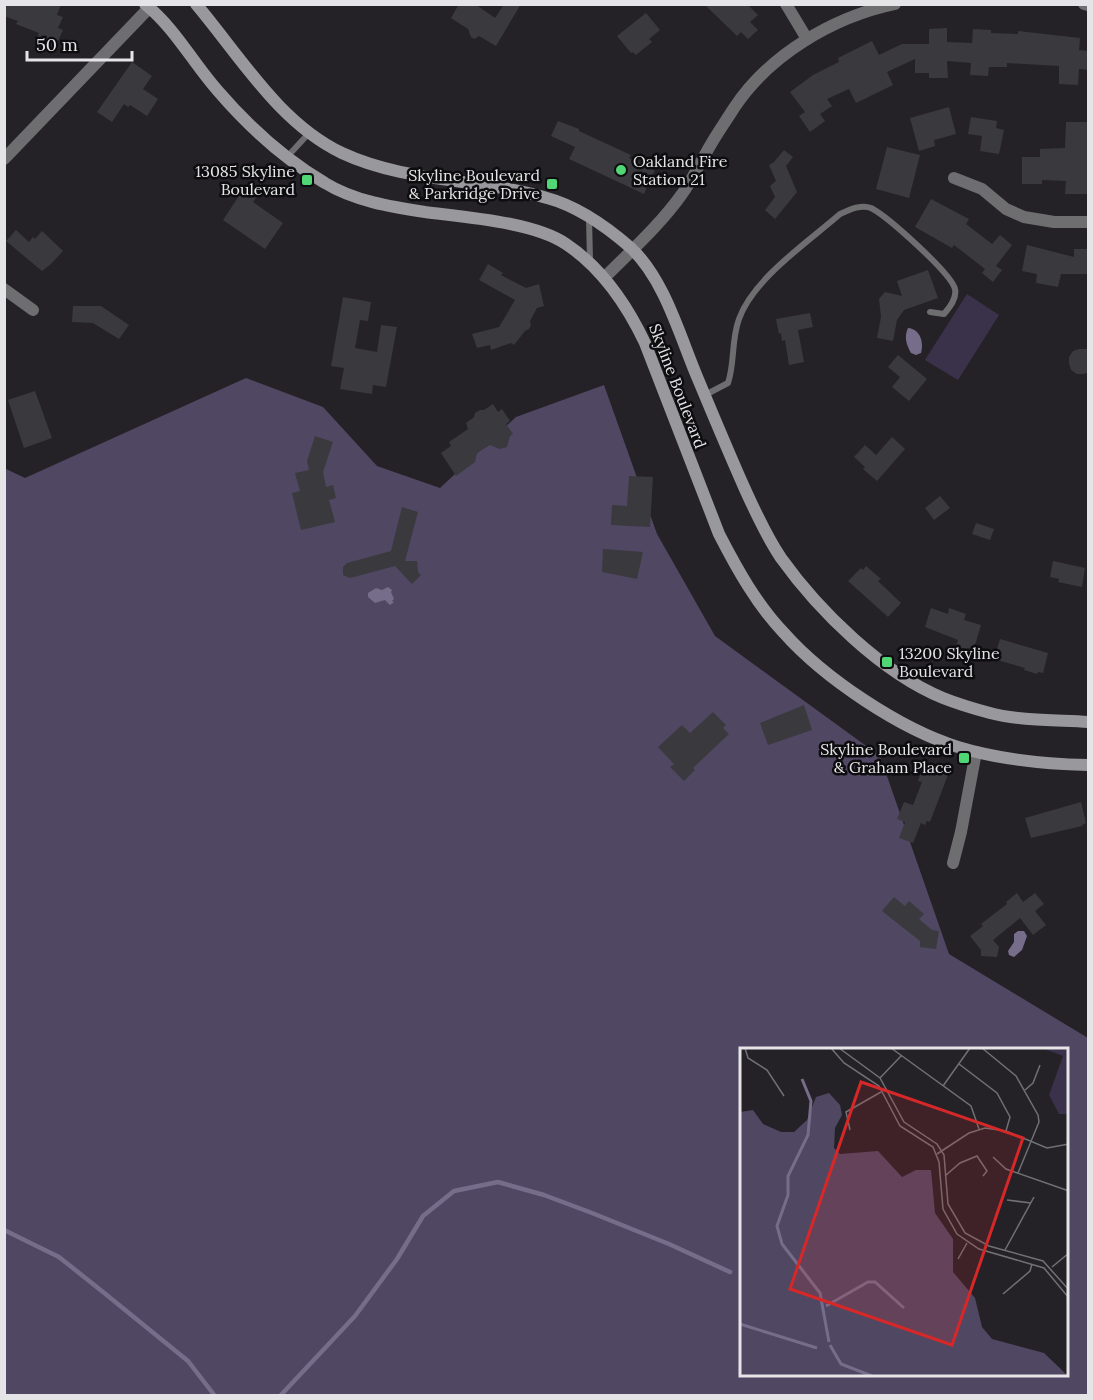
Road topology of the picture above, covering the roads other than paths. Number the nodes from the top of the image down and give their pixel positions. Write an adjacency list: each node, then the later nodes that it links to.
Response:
1 (196, 4): 6 (main road, Skyline Boulevard)
2 (786, 4): 5 (street)
3 (895, 4): 5 (street)
4 (147, 6): 7 (main road, Skyline Boulevard); 8 (street)
5 (807, 39): 12 (street)
6 (310, 132): 7 (lane); 10 (main road, Skyline Boulevard)
7 (286, 158): 13 (main road, Skyline Boulevard)
8 (4, 159)
9 (954, 178): 11 (street)
10 (589, 216): 12 (main road, Skyline Boulevard); 13 (lane)
11 (1089, 222)
12 (632, 249): 14 (street); 18 (main road, Skyline Boulevard)
13 (590, 264): 14 (main road, Skyline Boulevard)
14 (604, 278): 20 (main road, Skyline Boulevard)
15 (4, 289): 16 (street)
16 (33, 310)
17 (930, 312): 18 (lane)
18 (705, 394): 19 (main road, Skyline Boulevard)
19 (1089, 722)
20 (976, 752): 21 (main road, Skyline Boulevard); 22 (street)
21 (1089, 765)
22 (953, 863)

